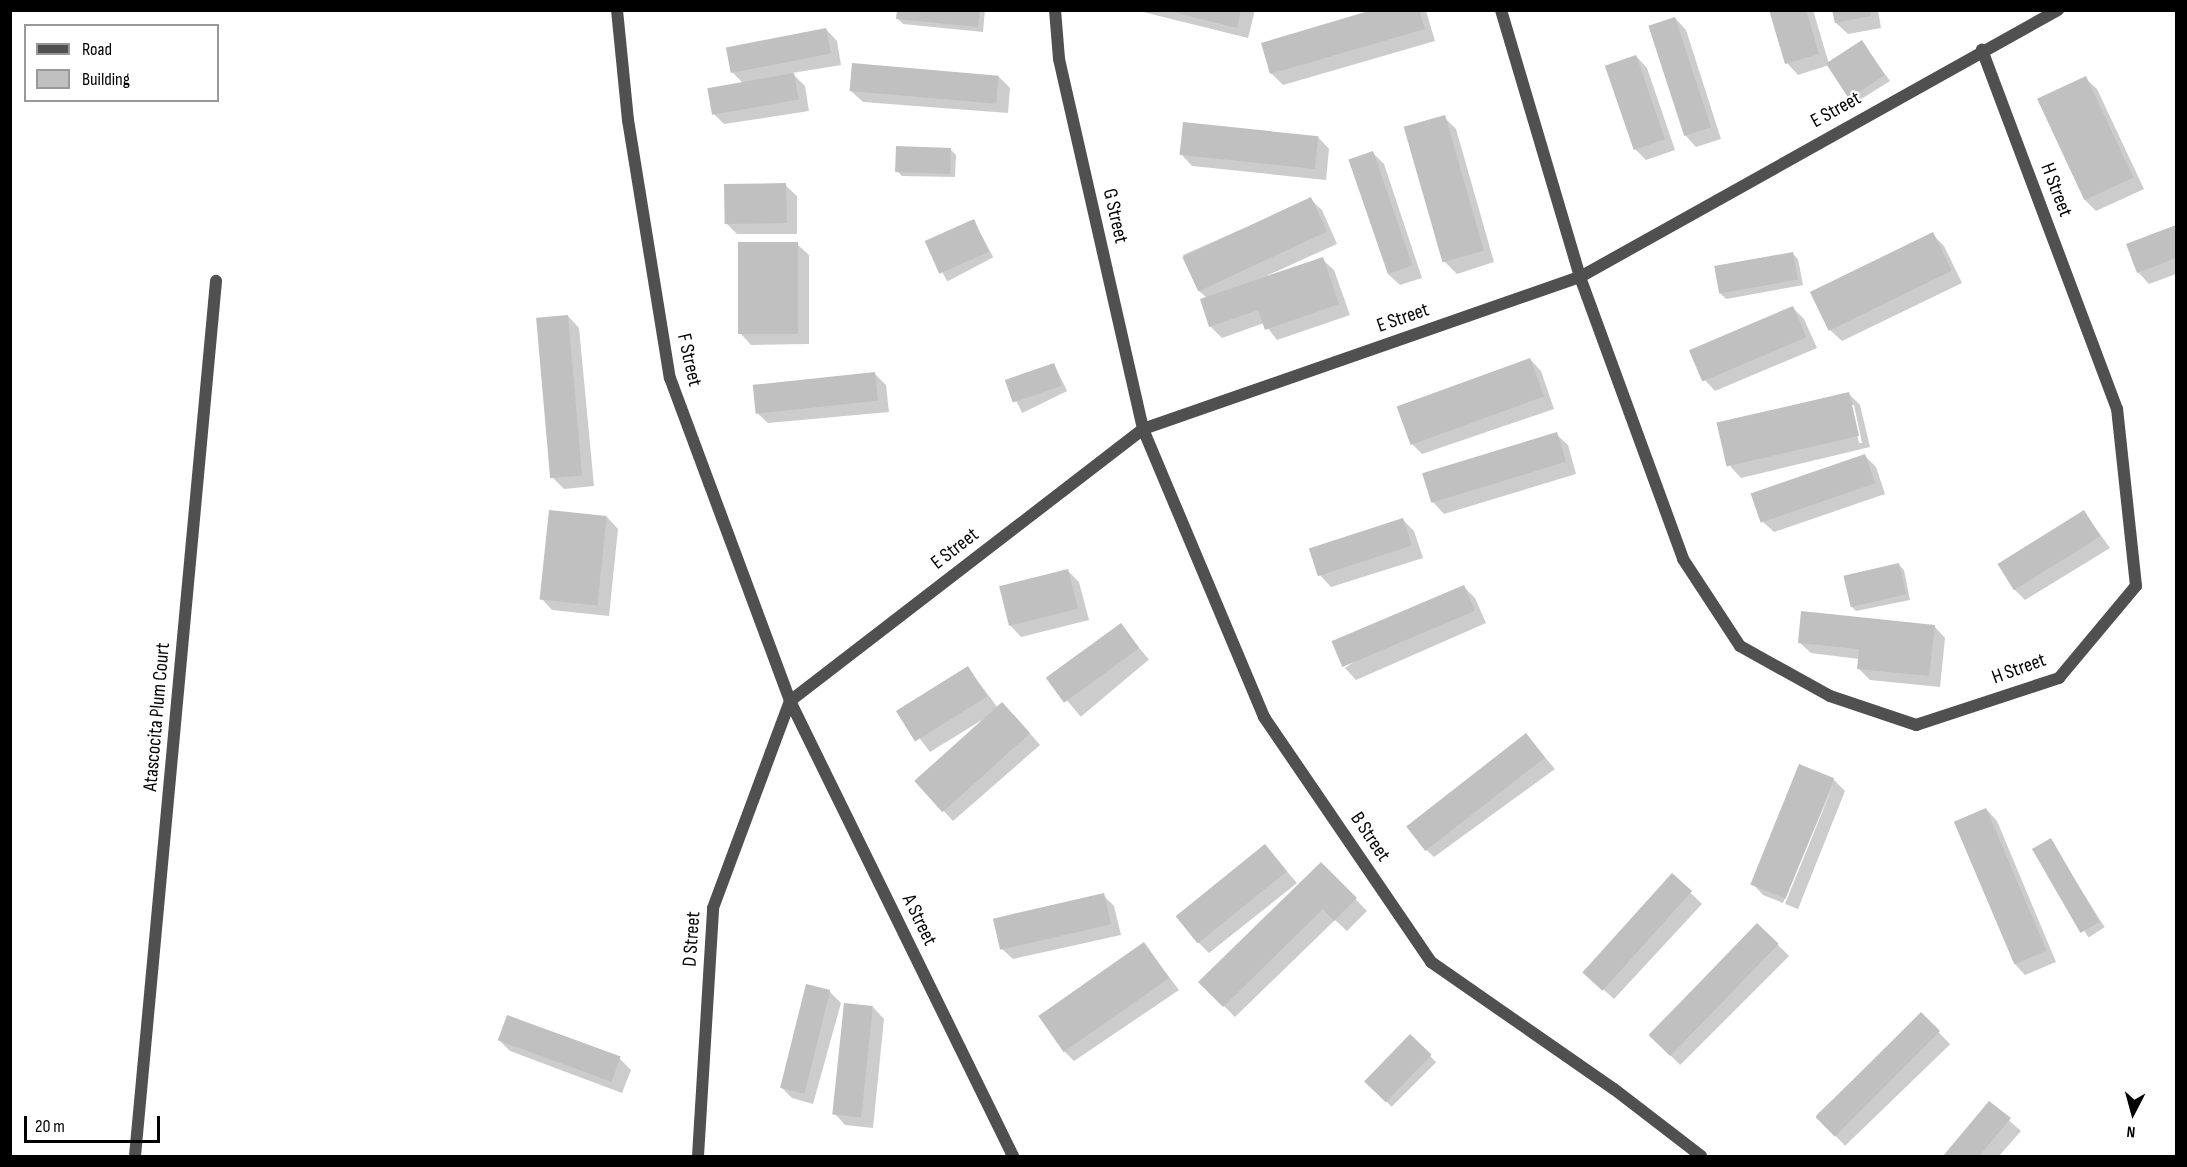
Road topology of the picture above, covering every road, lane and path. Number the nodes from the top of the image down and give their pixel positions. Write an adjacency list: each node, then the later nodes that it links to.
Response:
1 (617, 10): 9 (street, F Street)
2 (1056, 10): 8 (street, G Street)
3 (1501, 10): 6 (street)
4 (2058, 10): 5 (street, E Street)
5 (1982, 50): 6 (street, E Street); 6 (street, H Street)
6 (1580, 276): 8 (street, E Street)
7 (216, 281): 10 (street, Atascocita Plum Court)
8 (1143, 429): 9 (street, E Street); 13 (street, B Street)
9 (789, 701): 11 (street, D Street); 12 (street, A Street)
10 (135, 1156)
11 (698, 1156)
12 (1013, 1156)
13 (1701, 1156)

